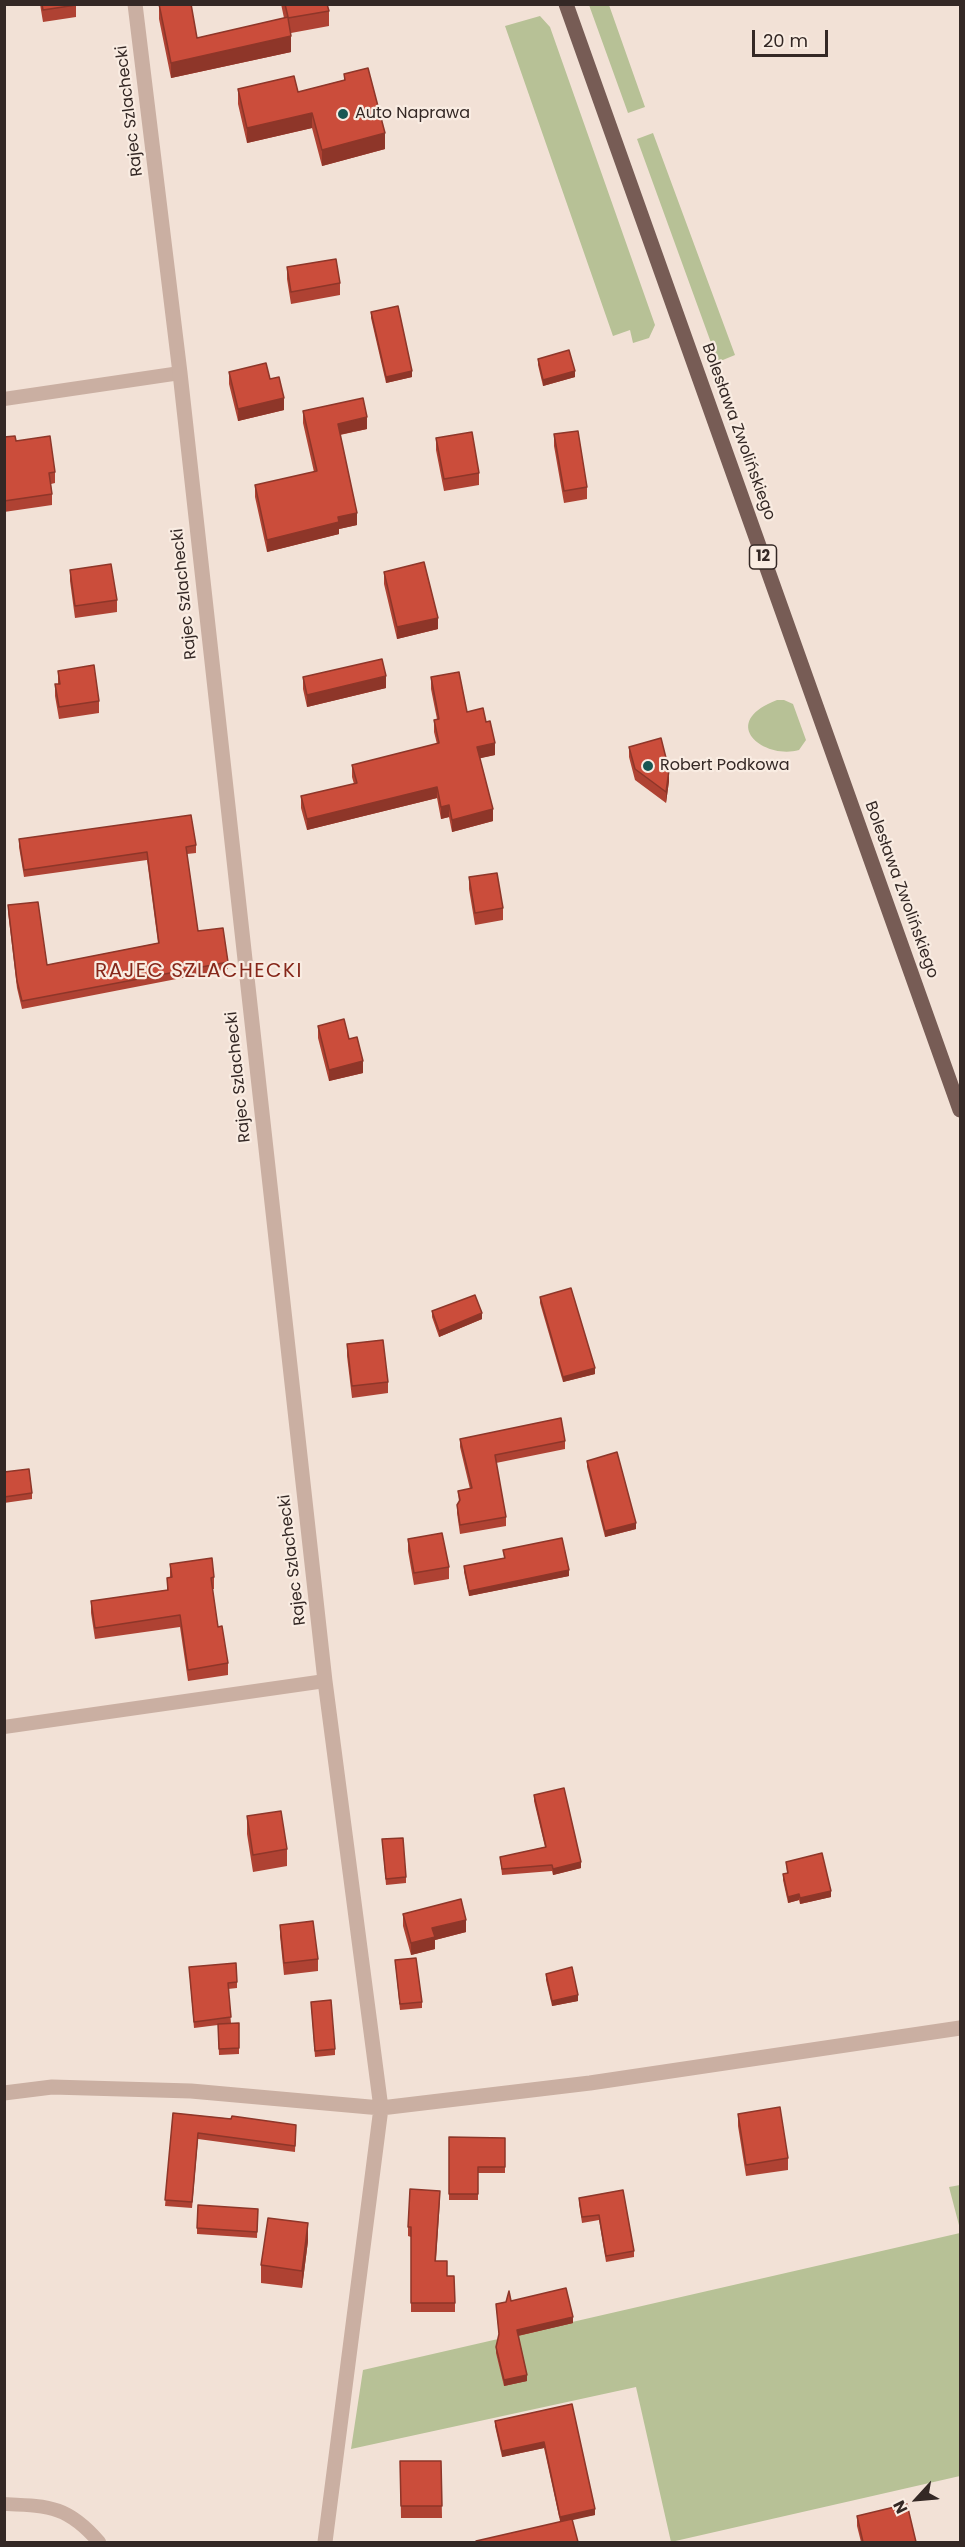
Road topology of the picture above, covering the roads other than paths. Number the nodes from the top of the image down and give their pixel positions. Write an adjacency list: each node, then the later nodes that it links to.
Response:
1 (135, 4): 3 (street, Rajec Szlachecki)
2 (566, 4): 5 (main road, Bolesława Zwolińskiego / 12)
3 (180, 373): 4 (lane); 6 (street, Rajec Szlachecki)
4 (4, 399)
5 (960, 1110)
6 (325, 1681): 7 (lane); 10 (street, Rajec Szlachecki)
7 (4, 1727)
8 (960, 2028): 10 (street)
9 (4, 2093): 10 (street)
10 (381, 2108): 13 (street, Rajec Szlachecki)
11 (4, 2504): 12 (lane)
12 (99, 2542)
13 (325, 2542)

